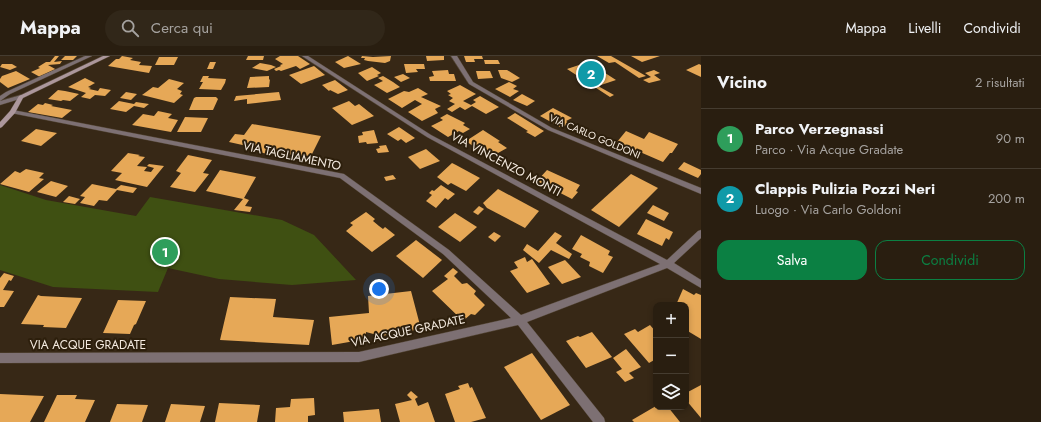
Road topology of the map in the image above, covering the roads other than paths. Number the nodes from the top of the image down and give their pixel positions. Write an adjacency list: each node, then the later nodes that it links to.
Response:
1 (89, 56): 5 (street)
2 (107, 56): 7 (street)
3 (305, 56): 14 (street, VIA VINCENZO MONTI)
4 (454, 56): 12 (street, VIA CARLO GOLDONI)
5 (8, 93): 6 (street); 8 (street)
6 (0, 94)
7 (21, 97): 9 (street); 10 (street)
8 (0, 99)
9 (0, 103)
10 (13, 112): 11 (street); 16 (street, VIA TAGLIAMENTO)
11 (0, 126)
12 (701, 191)
13 (701, 233): 14 (street, VIA ACQUE GRADATE)
14 (668, 264): 15 (street, VIA VINCENZO MONTI); 16 (street, VIA ACQUE GRADATE)
15 (701, 284)
16 (520, 320): 17 (street, VIA ACQUE GRADATE); 18 (street, VIA TAGLIAMENTO)
17 (0, 358)
18 (600, 422)

